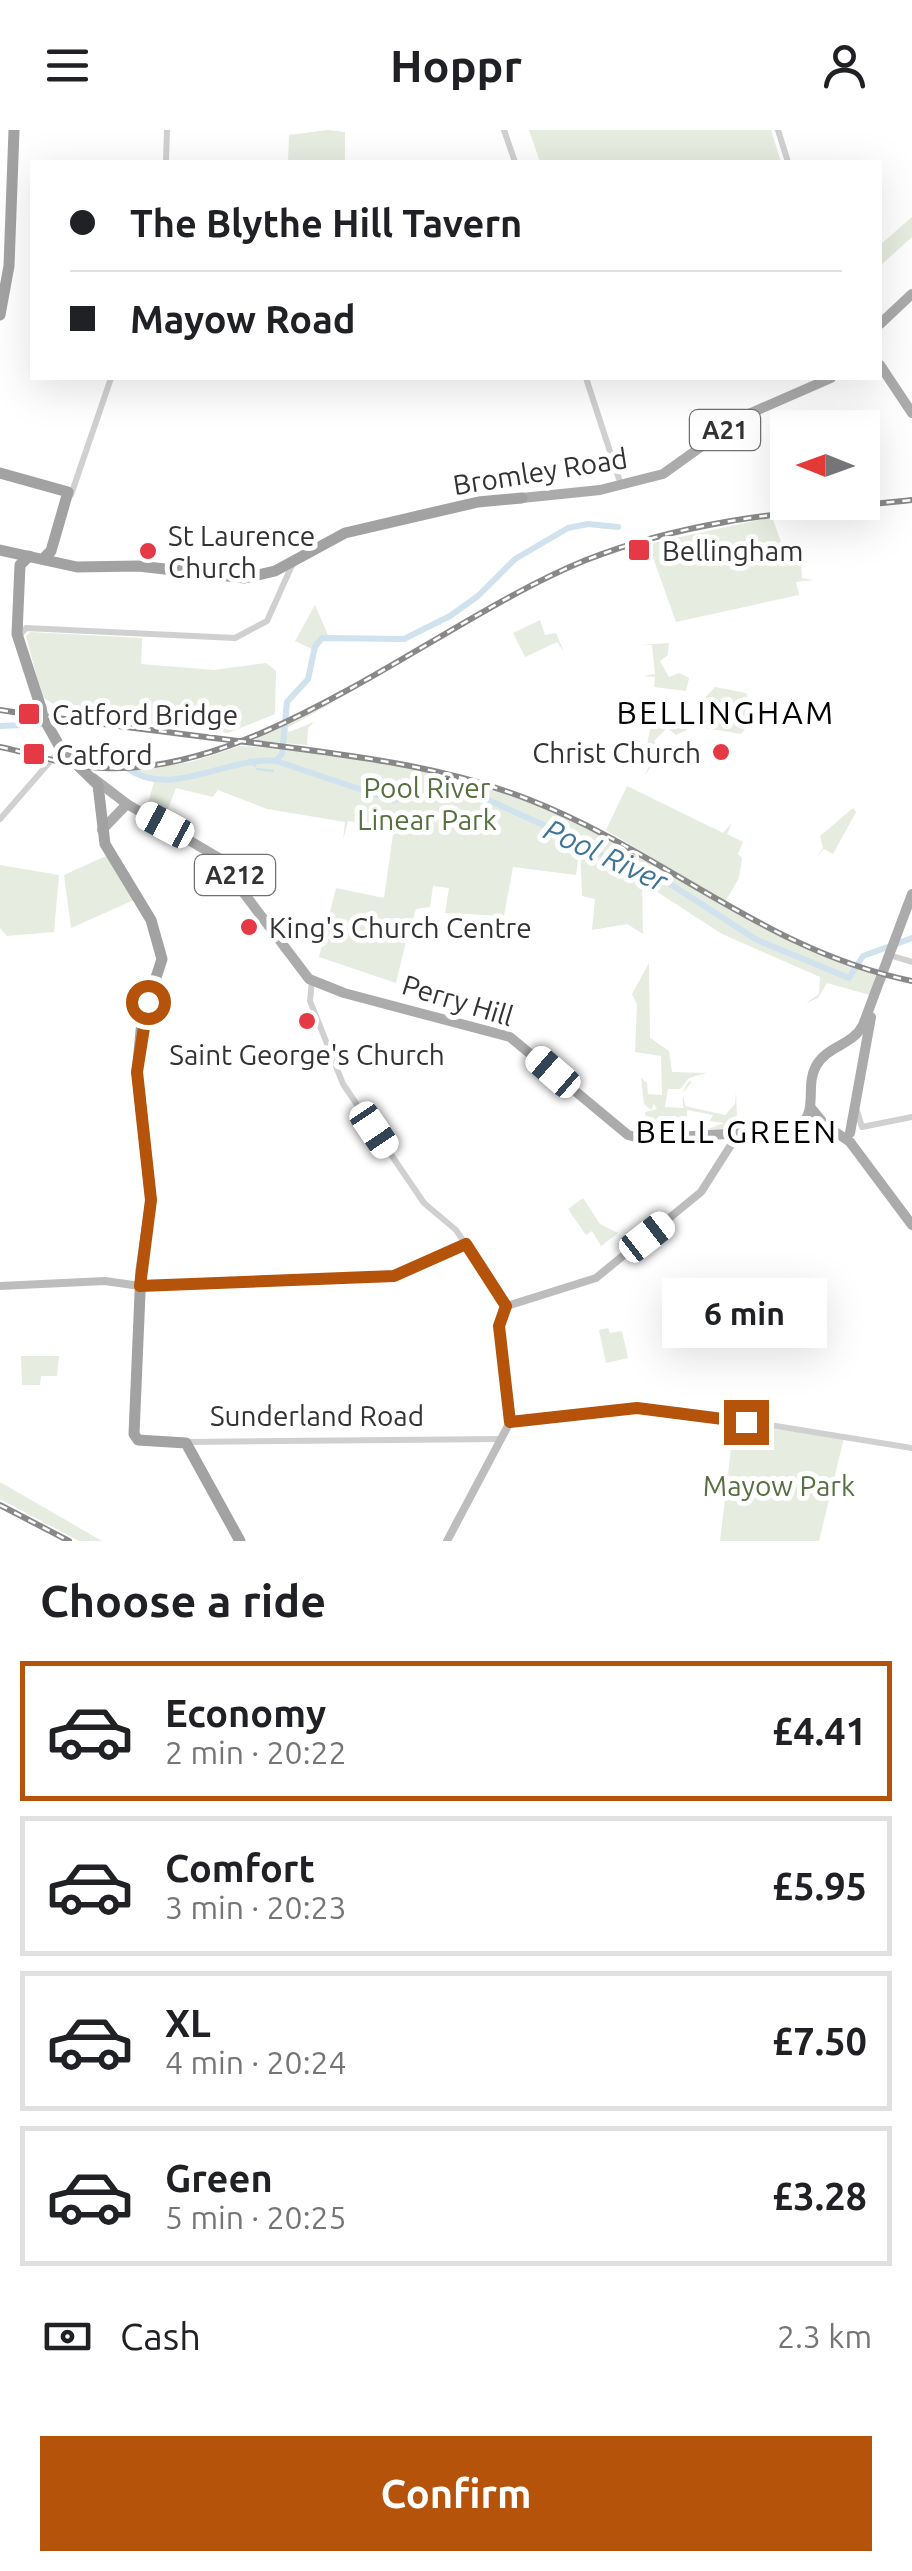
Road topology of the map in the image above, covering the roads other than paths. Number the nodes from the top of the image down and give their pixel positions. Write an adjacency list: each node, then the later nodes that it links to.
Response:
1 (14, 130): 9 (highway)
2 (167, 130): 5 (street)
3 (504, 130): 6 (street)
4 (776, 130): 7 (street)
5 (166, 160)
6 (514, 160)
7 (785, 160)
8 (909, 298): 10 (main road)
9 (0, 316)
10 (882, 325)
11 (882, 366): 15 (main road)
12 (110, 380): 18 (street)
13 (587, 380): 17 (street)
14 (827, 380): 17 (main road, Bromley Road / A21)
15 (909, 405)
16 (0, 473): 18 (highway)
17 (621, 486): 19 (main road, Bromley Road / A21)
18 (67, 493): 21 (highway)
19 (522, 498): 23 (highway, Bromley Road / A21)
20 (1, 551): 22 (highway, Bromley Road); 24 (highway)
21 (47, 555): 22 (highway, Bromley Road); 23 (highway, Bromley Road / A21)
22 (29, 556): 24 (highway)
23 (284, 566): 25 (street); 25 (street)
24 (19, 582): 26 (highway)
25 (282, 589): 27 (street)
26 (19, 613): 27 (highway); 28 (highway)
27 (20, 629): 28 (street); 29 (highway)
28 (21, 644): 29 (highway)
29 (32, 680): 30 (highway)
30 (57, 748): 31 (highway); 33 (street)
31 (101, 786): 32 (main road, A212); 34 (highway)
32 (127, 804): 34 (main road); 38 (main road, A212)
33 (0, 819)
34 (102, 830): 51 (highway)
35 (912, 894): 36 (main road)
36 (888, 947): 37 (street); 39 (main road)
37 (912, 962)
38 (312, 980): 47 (main road, Perry Hill); 49 (street)
39 (872, 1002): 40 (main road); 41 (main road)
40 (849, 1041): 41 (main road); 43 (main road)
41 (863, 1051): 42 (main road)
42 (853, 1106): 44 (street); 45 (main road)
43 (812, 1108): 45 (main road); 45 (main road)
44 (912, 1117)
45 (831, 1127): 46 (main road); 46 (main road); 48 (main road)
46 (789, 1129): 47 (main road)
47 (738, 1134): 52 (main road)
48 (912, 1225)
49 (466, 1244): 51 (street); 52 (street)
50 (0, 1286): 51 (main road)
51 (140, 1286): 55 (highway, Sunderland Road)
52 (506, 1306): 53 (main road)
53 (510, 1422): 54 (main road); 56 (street)
54 (502, 1439): 55 (street, Sunderland Road); 58 (main road)
55 (186, 1443): 57 (highway)
56 (912, 1448)
57 (240, 1541)
58 (448, 1541)

